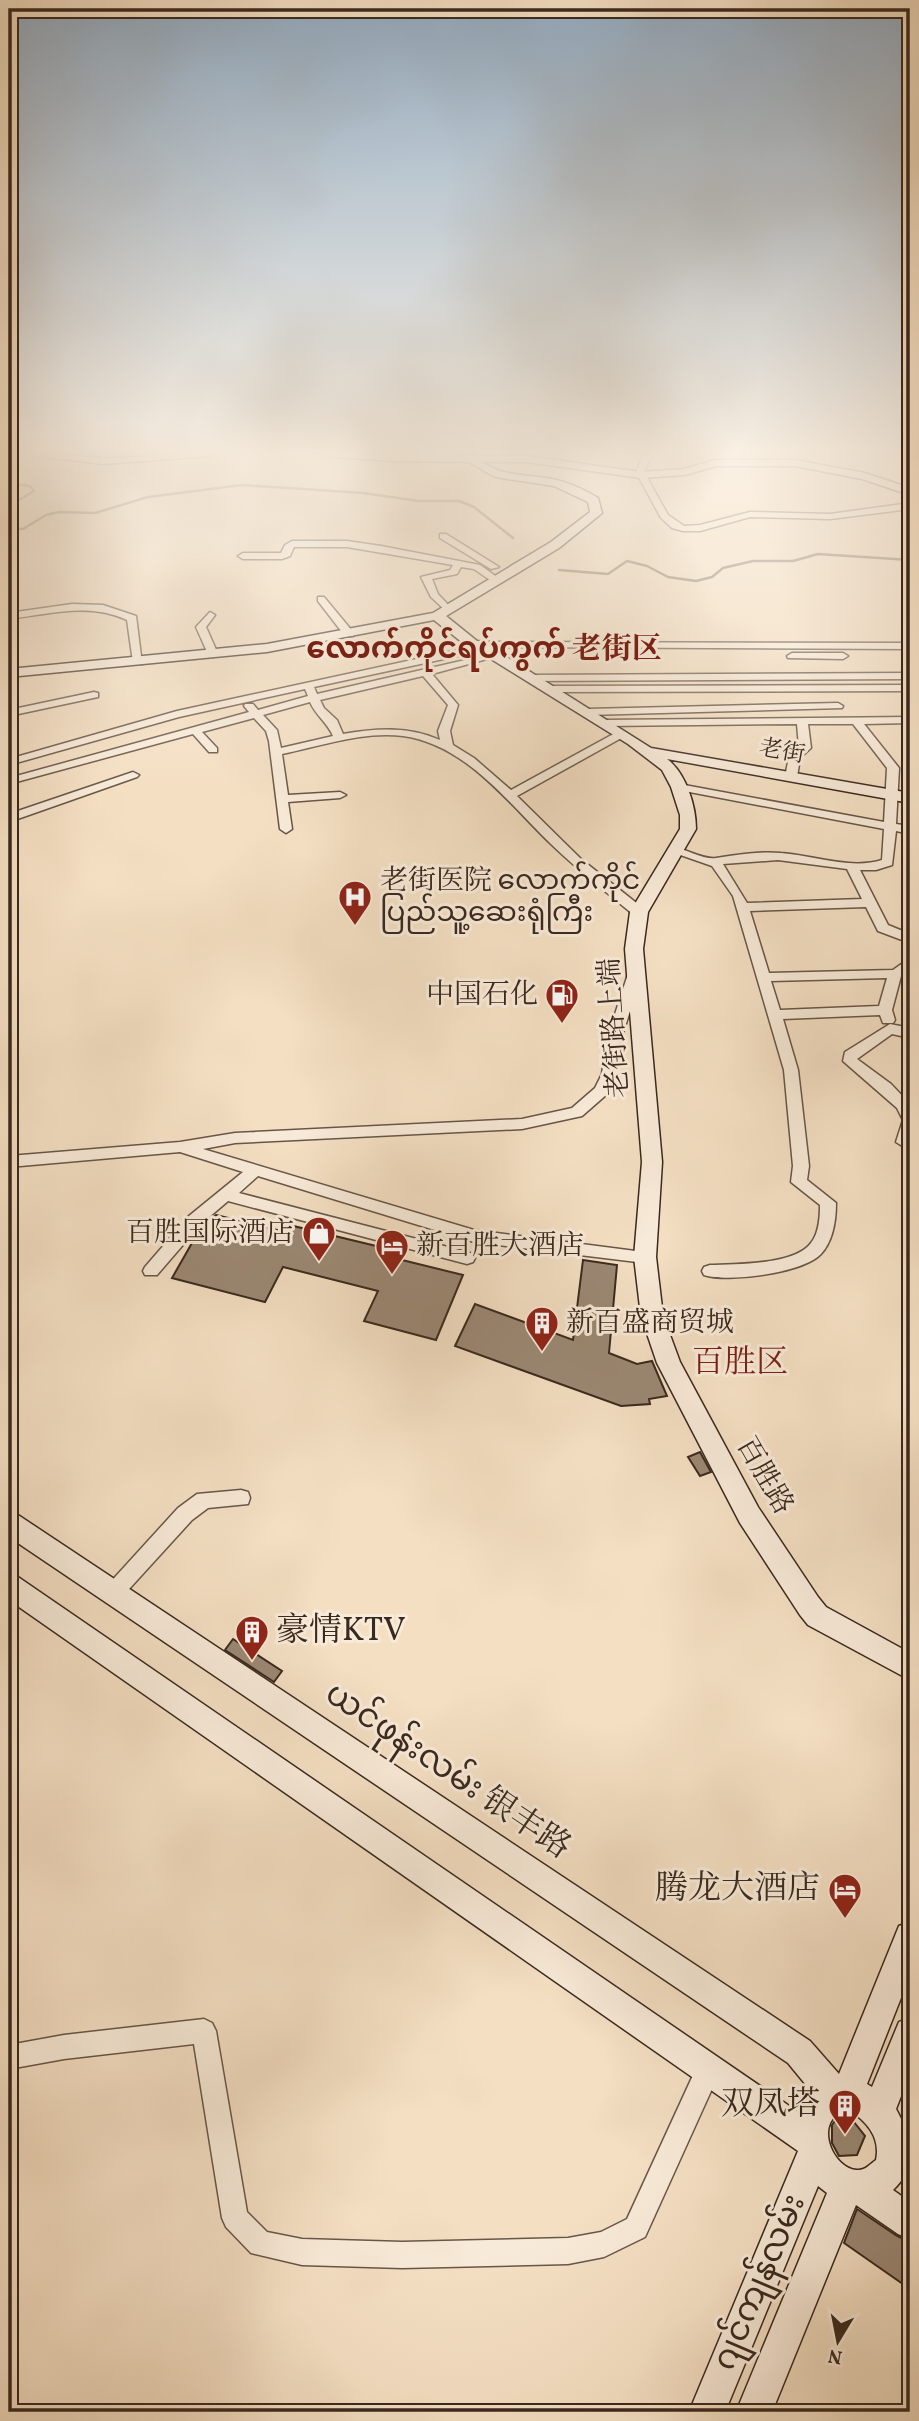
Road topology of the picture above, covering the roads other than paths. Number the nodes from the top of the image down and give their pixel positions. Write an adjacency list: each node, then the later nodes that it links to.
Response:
1 (457, 566): 7 (street)
2 (471, 566): 5 (street)
3 (492, 566): 5 (street)
4 (520, 566): 5 (main road)
5 (500, 578): 7 (main road)
6 (321, 599): 10 (street)
7 (442, 613): 10 (main road); 12 (main road, 老街路上端)
8 (210, 615): 14 (street)
9 (9, 616): 16 (street)
10 (349, 634): 14 (main road)
11 (910, 646): 13 (street)
12 (485, 651): 13 (street); 17 (street); 21 (main road, 老街路上端); 25 (street)
13 (815, 651): 15 (street); 19 (street)
14 (213, 654): 16 (main road)
15 (910, 656)
16 (138, 662): 18 (main road)
17 (425, 672): 25 (street); 39 (street)
18 (9, 673)
19 (823, 675): 20 (street); 21 (street); 22 (street)
20 (910, 676)
21 (531, 678): 24 (main road, 老街路上端)
22 (829, 687): 23 (street); 24 (street); 28 (street)
23 (910, 688)
24 (550, 689): 30 (main road, 老街路上端)
25 (311, 692): 27 (street); 29 (street); 38 (street)
26 (94, 695): 31 (street)
27 (242, 699): 29 (street); 44 (street)
28 (838, 706): 30 (street); 34 (street)
29 (255, 712): 36 (street); 42 (street)
30 (587, 712): 35 (main road, 老街路上端)
31 (9, 713)
32 (910, 720): 34 (street)
33 (802, 722): 34 (street); 35 (street); 46 (street)
34 (852, 722): 52 (street)
35 (604, 723): 37 (main road, 老街路上端)
36 (194, 729): 40 (street); 43 (street)
37 (621, 734): 41 (main road, 老街路上端); 51 (street)
38 (340, 739): 39 (street); 42 (street)
39 (447, 745): 51 (street)
40 (213, 750)
41 (646, 751): 46 (main road, 老街); 49 (main road, 老街路上端)
42 (277, 752): 54 (street)
43 (90, 758): 47 (street); 48 (street)
44 (9, 762)
45 (133, 775): 48 (street)
46 (791, 777): 52 (main road, 老街)
47 (9, 781)
48 (110, 781): 55 (street)
49 (679, 787): 56 (street); 59 (main road, 老街路上端)
50 (340, 795): 54 (street)
51 (510, 795): 64 (street)
52 (893, 795): 53 (main road, 老街); 56 (street)
53 (910, 798)
54 (281, 799): 57 (street)
55 (9, 818)
56 (888, 827): 58 (street); 61 (street)
57 (286, 829)
58 (910, 830)
59 (675, 850): 60 (street); 64 (main road, 老街路上端)
60 (716, 863): 61 (street); 63 (street)
61 (852, 866): 62 (street)
62 (871, 903): 63 (street); 65 (street)
63 (742, 907): 68 (street)
64 (639, 912): 67 (main road, 老街路上端)
65 (910, 939)
66 (906, 968): 68 (street); 69 (street)
67 (635, 972): 74 (street); 79 (main road, 老街路上端)
68 (762, 977): 70 (street)
69 (885, 1010): 70 (street); 71 (street)
70 (774, 1015): 81 (street)
71 (890, 1029): 72 (street); 73 (street)
72 (910, 1033)
73 (904, 1142)
74 (180, 1147): 75 (street); 76 (street)
75 (9, 1162)
76 (257, 1170): 77 (street); 78 (street)
77 (226, 1195): 78 (street); 80 (street)
78 (474, 1236): 79 (street)
79 (646, 1257): 86 (main road, 百胜路)
80 (151, 1271)
81 (710, 1271)
82 (241, 1498): 85 (street)
83 (9, 1523): 85 (main road, ယင်ဖုန်းလမ်း 银丰路)
84 (9, 1585): 90 (main road)
85 (113, 1593): 91 (main road, ယင်ဖုန်းလမ်း 银丰路)
86 (910, 1667)
87 (910, 1937): 91 (main road)
88 (910, 2034): 92 (main road)
89 (9, 2057): 90 (street)
90 (709, 2069): 93 (main road)
91 (842, 2093): 92 (main road); 93 (main road)
92 (894, 2130): 94 (main road)
93 (813, 2147): 94 (main road); 96 (main road, ဂျင်ကျန်လမ်း)
94 (854, 2186): 95 (main road); 97 (main road, ဂျင်ကျန်လမ်း)
95 (910, 2222)
96 (706, 2412)
97 (754, 2412)

